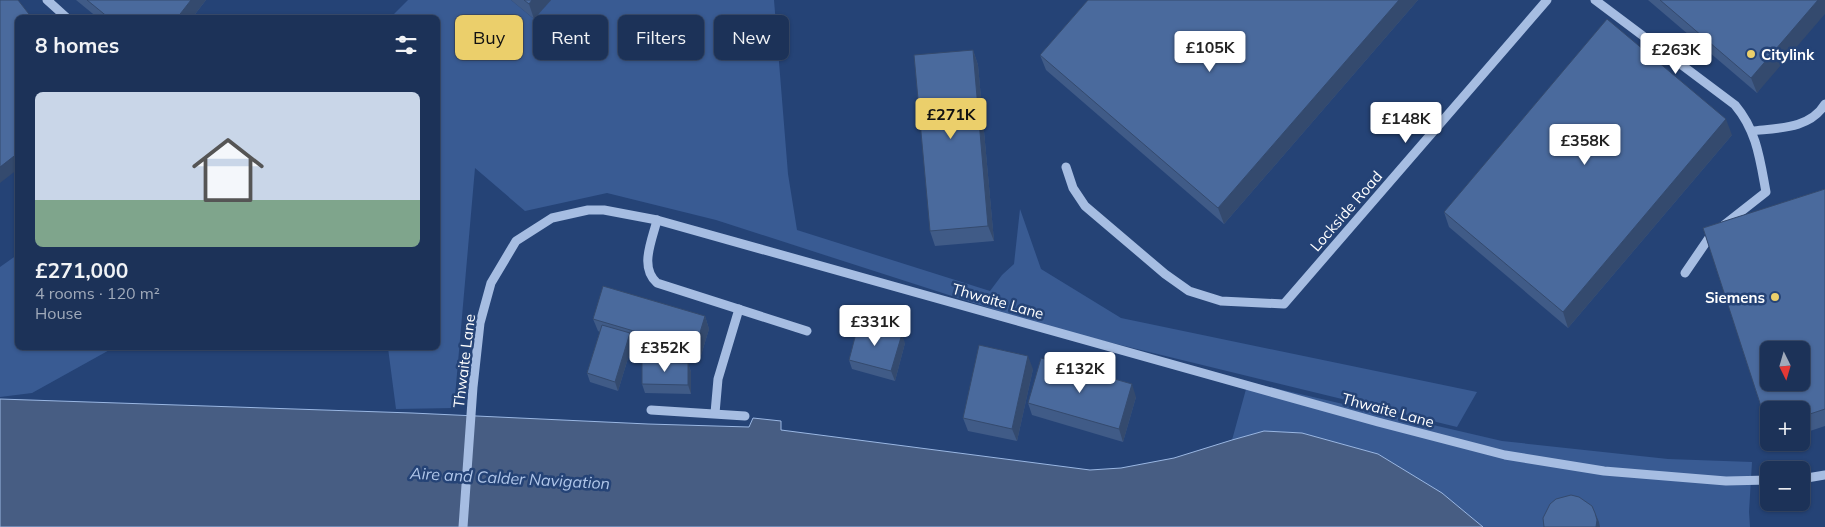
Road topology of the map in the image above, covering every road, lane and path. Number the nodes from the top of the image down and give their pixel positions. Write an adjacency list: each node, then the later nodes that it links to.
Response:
1 (47, 0): 4 (street)
2 (1547, 0): 7 (street, Lockside Road)
3 (1596, 0): 6 (street)
4 (64, 15)
5 (1825, 104): 6 (street)
6 (1752, 131): 9 (street)
7 (1066, 167)
8 (657, 220): 10 (street); 17 (street, Thwaite Lane); 18 (street, Thwaite Lane)
9 (1685, 273)
10 (739, 309): 11 (street); 13 (street)
11 (807, 331)
12 (651, 410): 13 (street)
13 (715, 413): 14 (street)
14 (745, 416)
15 (1825, 475): 16 (street)
16 (1810, 478)
17 (1760, 480)
18 (463, 527)

